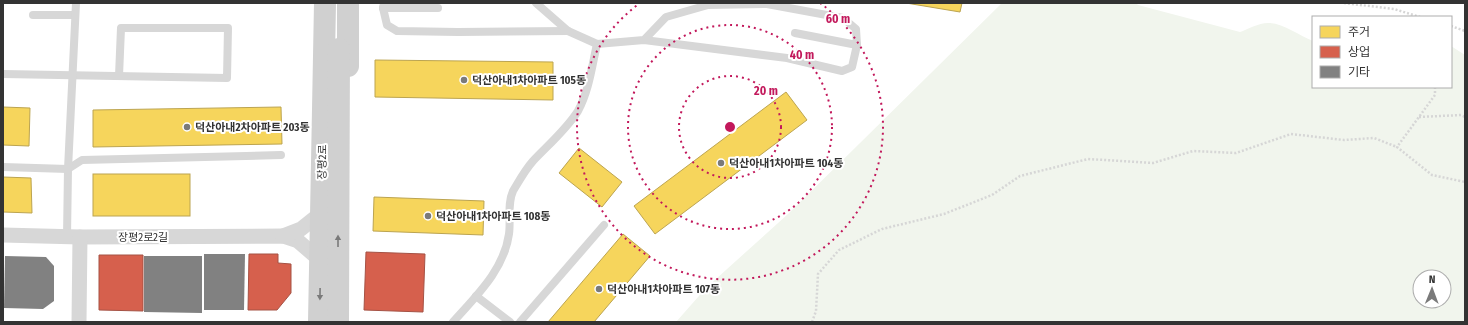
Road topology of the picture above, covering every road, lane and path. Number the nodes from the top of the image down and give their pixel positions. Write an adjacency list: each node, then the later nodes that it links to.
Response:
1 (76, 3): 11 (lane)
2 (310, 3): 26 (street)
3 (325, 3): 26 (street, 장평2로)
4 (339, 3): 26 (street, 장평2로)
5 (348, 3): 26 (street)
6 (536, 3): 14 (lane)
7 (1344, 3): 12 (path)
8 (384, 5): 9 (lane); 14 (lane)
9 (438, 8)
10 (33, 15): 11 (lane)
11 (75, 15): 21 (lane)
12 (1417, 16)
13 (1452, 27): 15 (path)
14 (568, 31): 18 (lane)
15 (1465, 32)
16 (795, 33): 19 (lane)
17 (644, 40): 18 (lane); 19 (lane); 19 (lane)
18 (597, 44): 38 (lane)
19 (857, 45)
20 (3, 74): 21 (lane)
21 (72, 75): 22 (lane); 30 (lane)
22 (119, 76): 22 (lane)
23 (1435, 88): 24 (path)
24 (1419, 117): 25 (path); 27 (path)
25 (1465, 117)
26 (331, 129): 32 (street, 장평2로); 41 (street, 장평2로, one-way to 26)
27 (1397, 147): 31 (path); 45 (path)
28 (281, 155): 30 (lane)
29 (3, 167): 30 (lane)
30 (68, 169): 36 (lane)
31 (1465, 182)
32 (321, 213): 35 (street); 37 (street, 장평2로)
33 (604, 225): 44 (lane)
34 (3, 235): 36 (street, 장평2로2길)
35 (283, 236): 36 (street, 장평2로2길); 37 (street)
36 (74, 237): 39 (street)
37 (320, 260): 40 (street, 장평2로, one-way to 40)
38 (476, 296): 42 (lane); 43 (lane)
39 (78, 322)
40 (319, 322)
41 (338, 322)
42 (453, 322)
43 (510, 322)
44 (520, 322)
45 (812, 322)

